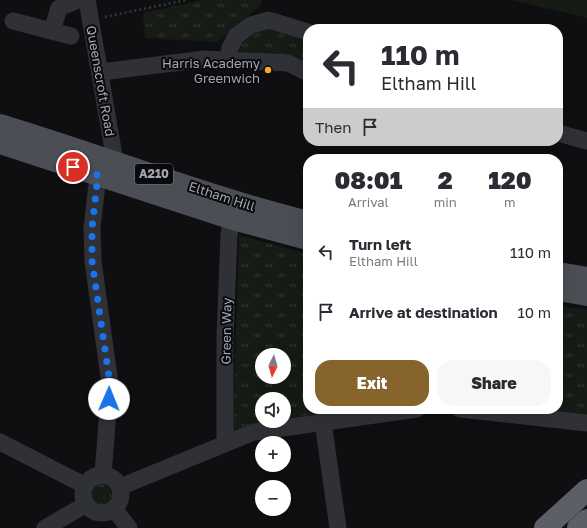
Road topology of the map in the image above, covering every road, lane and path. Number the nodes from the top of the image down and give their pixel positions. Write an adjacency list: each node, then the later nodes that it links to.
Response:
1 (78, 0): 7 (street)
2 (87, 0): 4 (street, Queenscroft Road)
3 (186, 0): 4 (path)
4 (91, 20): 11 (street, Queenscroft Road)
5 (13, 21): 7 (street)
6 (303, 30): 9 (street)
7 (52, 31): 8 (street)
8 (71, 36)
9 (227, 61): 10 (street); 11 (street)
10 (303, 70)
11 (101, 72): 16 (street, Queenscroft Road)
12 (0, 125): 16 (main road, Eltham Hill / A210)
13 (563, 134): 14 (street)
14 (587, 141)
15 (0, 144): 17 (main road, Eltham Hill / A210)
16 (115, 161): 19 (main road, Eltham Hill / A210)
17 (98, 175): 18 (main road, Eltham Hill / A210); 31 (street)
18 (233, 219): 20 (main road, Eltham Hill / A210); 30 (street, Green Way)
19 (303, 221)
20 (303, 239)
21 (563, 274): 22 (main road)
22 (587, 278)
23 (563, 291): 24 (main road)
24 (587, 295)
25 (381, 414): 27 (street)
26 (505, 414): 28 (street)
27 (323, 422): 30 (street); 40 (street)
28 (587, 423)
29 (0, 442): 32 (street)
30 (225, 443): 33 (street)
31 (103, 475): 32 (street); 33 (street)
32 (84, 485): 35 (street)
33 (120, 487): 36 (street)
34 (587, 490): 41 (highway)
35 (85, 505): 36 (street); 38 (street)
36 (114, 509): 39 (street)
37 (587, 520): 42 (highway)
38 (45, 528)
39 (129, 528)
40 (338, 528)
41 (545, 528)
42 (578, 528)

